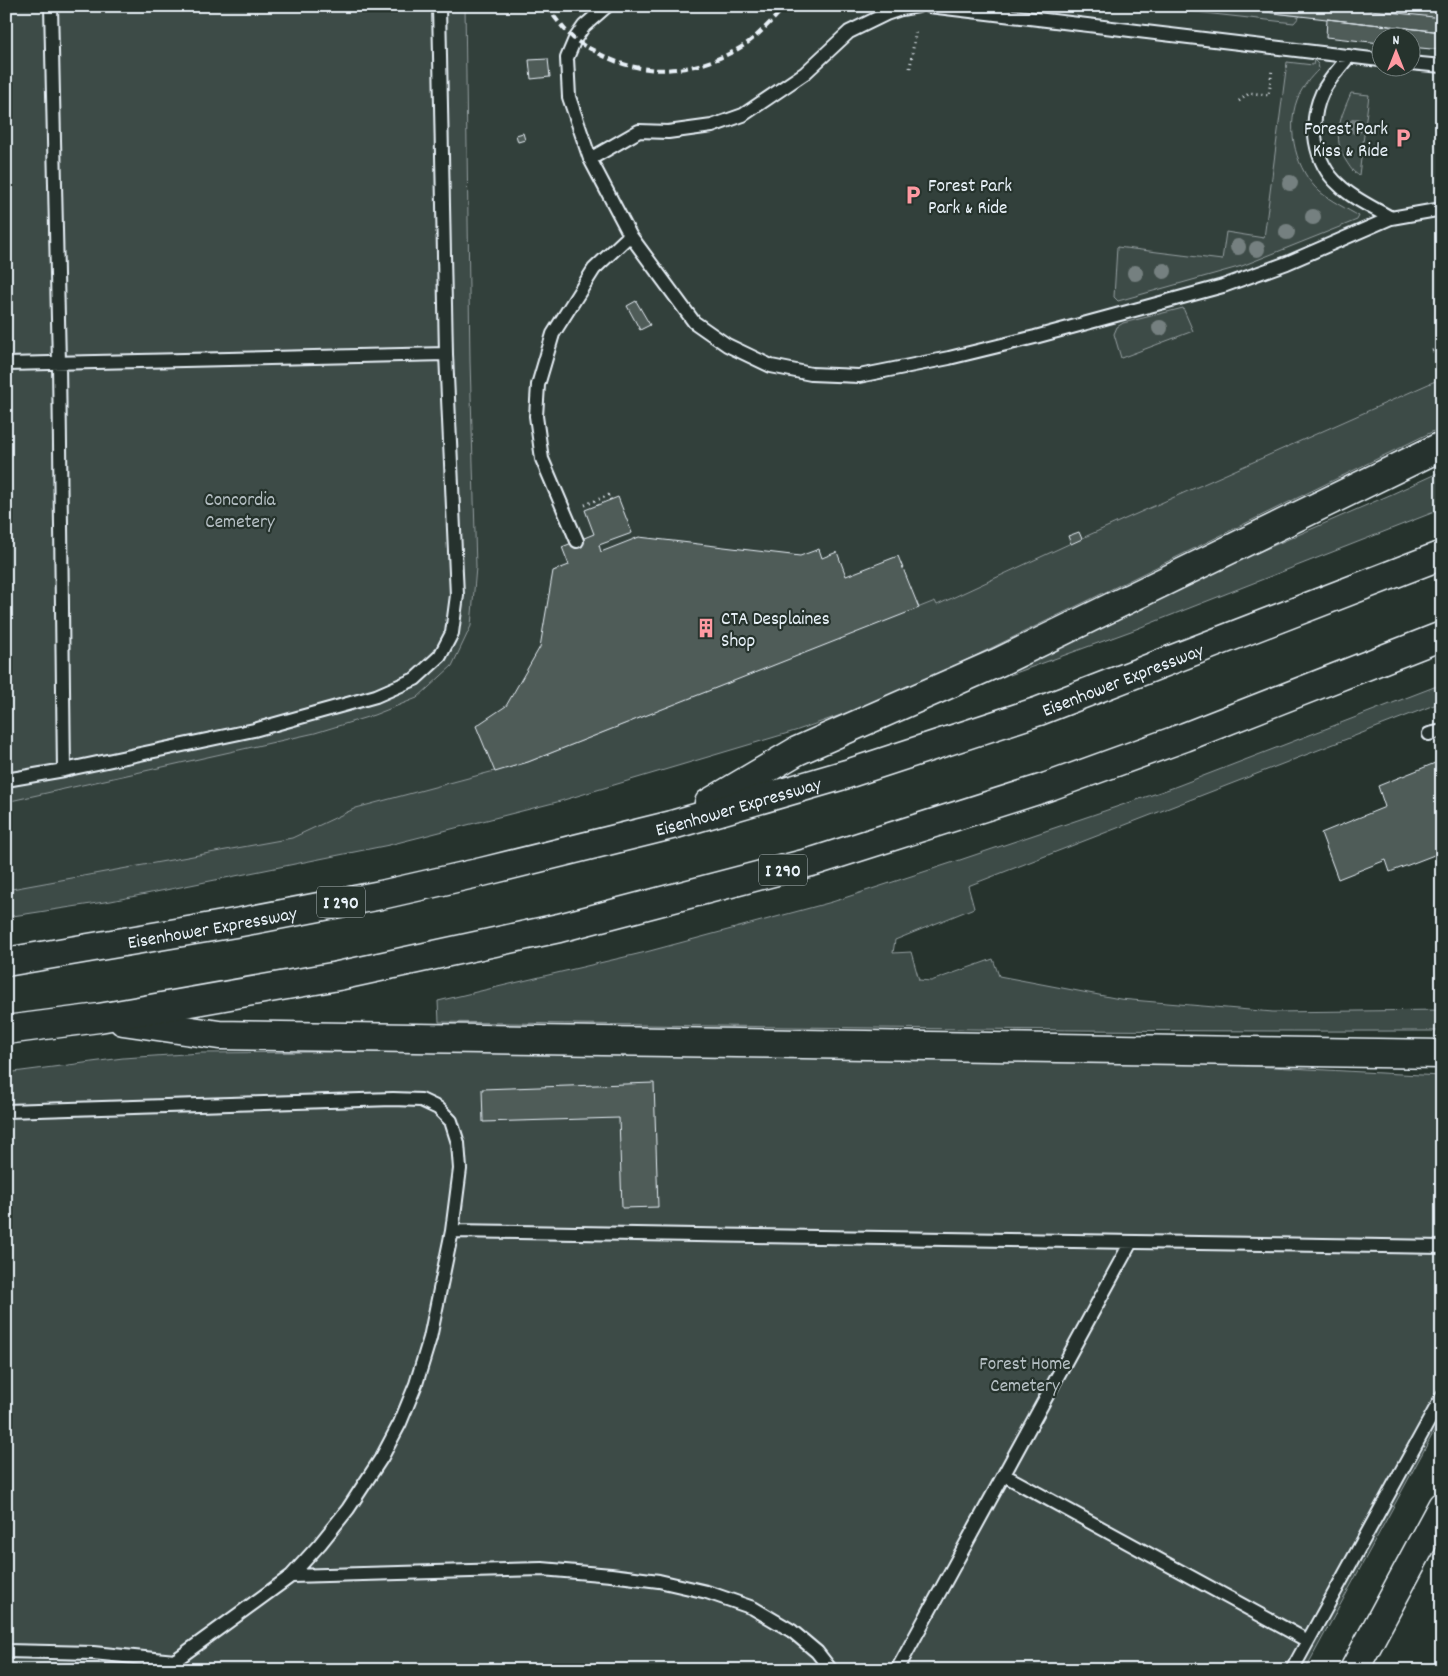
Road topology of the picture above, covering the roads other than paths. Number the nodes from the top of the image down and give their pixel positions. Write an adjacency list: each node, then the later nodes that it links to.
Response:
1 (51, 6): 15 (lane)
2 (439, 6): 14 (lane)
3 (607, 6): 10 (lane)
4 (918, 6): 10 (lane)
5 (929, 6): 6 (lane)
6 (1349, 56): 7 (lane); 12 (lane)
7 (1370, 59)
8 (1420, 64): 9 (lane)
9 (1442, 66)
10 (590, 159): 13 (lane)
11 (1442, 209): 12 (lane)
12 (1390, 218): 13 (lane)
13 (630, 235): 18 (lane)
14 (446, 354): 15 (lane); 21 (lane)
15 (59, 363): 16 (lane); 21 (lane)
16 (6, 364)
17 (1442, 446): 23 (main road)
18 (577, 541)
19 (1442, 555): 23 (main road, Eisenhower Expressway / I 290)
20 (1442, 636): 25 (main road, I 290)
21 (64, 770): 22 (lane)
22 (6, 780)
23 (672, 825): 24 (main road, Eisenhower Expressway / I 290)
24 (6, 962)
25 (99, 1018): 26 (main road, I 290); 27 (main road)
26 (6, 1030)
27 (1442, 1054)
28 (6, 1111): 29 (lane)
29 (452, 1231): 30 (lane); 35 (lane)
30 (1131, 1242): 31 (lane); 33 (lane)
31 (1442, 1247)
32 (1442, 1397): 36 (lane)
33 (1004, 1475): 36 (lane); 41 (lane)
34 (1442, 1506): 43 (main road)
35 (291, 1576): 38 (lane); 40 (lane)
36 (1308, 1641): 42 (lane)
37 (6, 1651): 38 (lane)
38 (174, 1661): 39 (lane)
39 (162, 1670)
40 (831, 1670)
41 (897, 1670)
42 (1292, 1670)
43 (1354, 1670)

